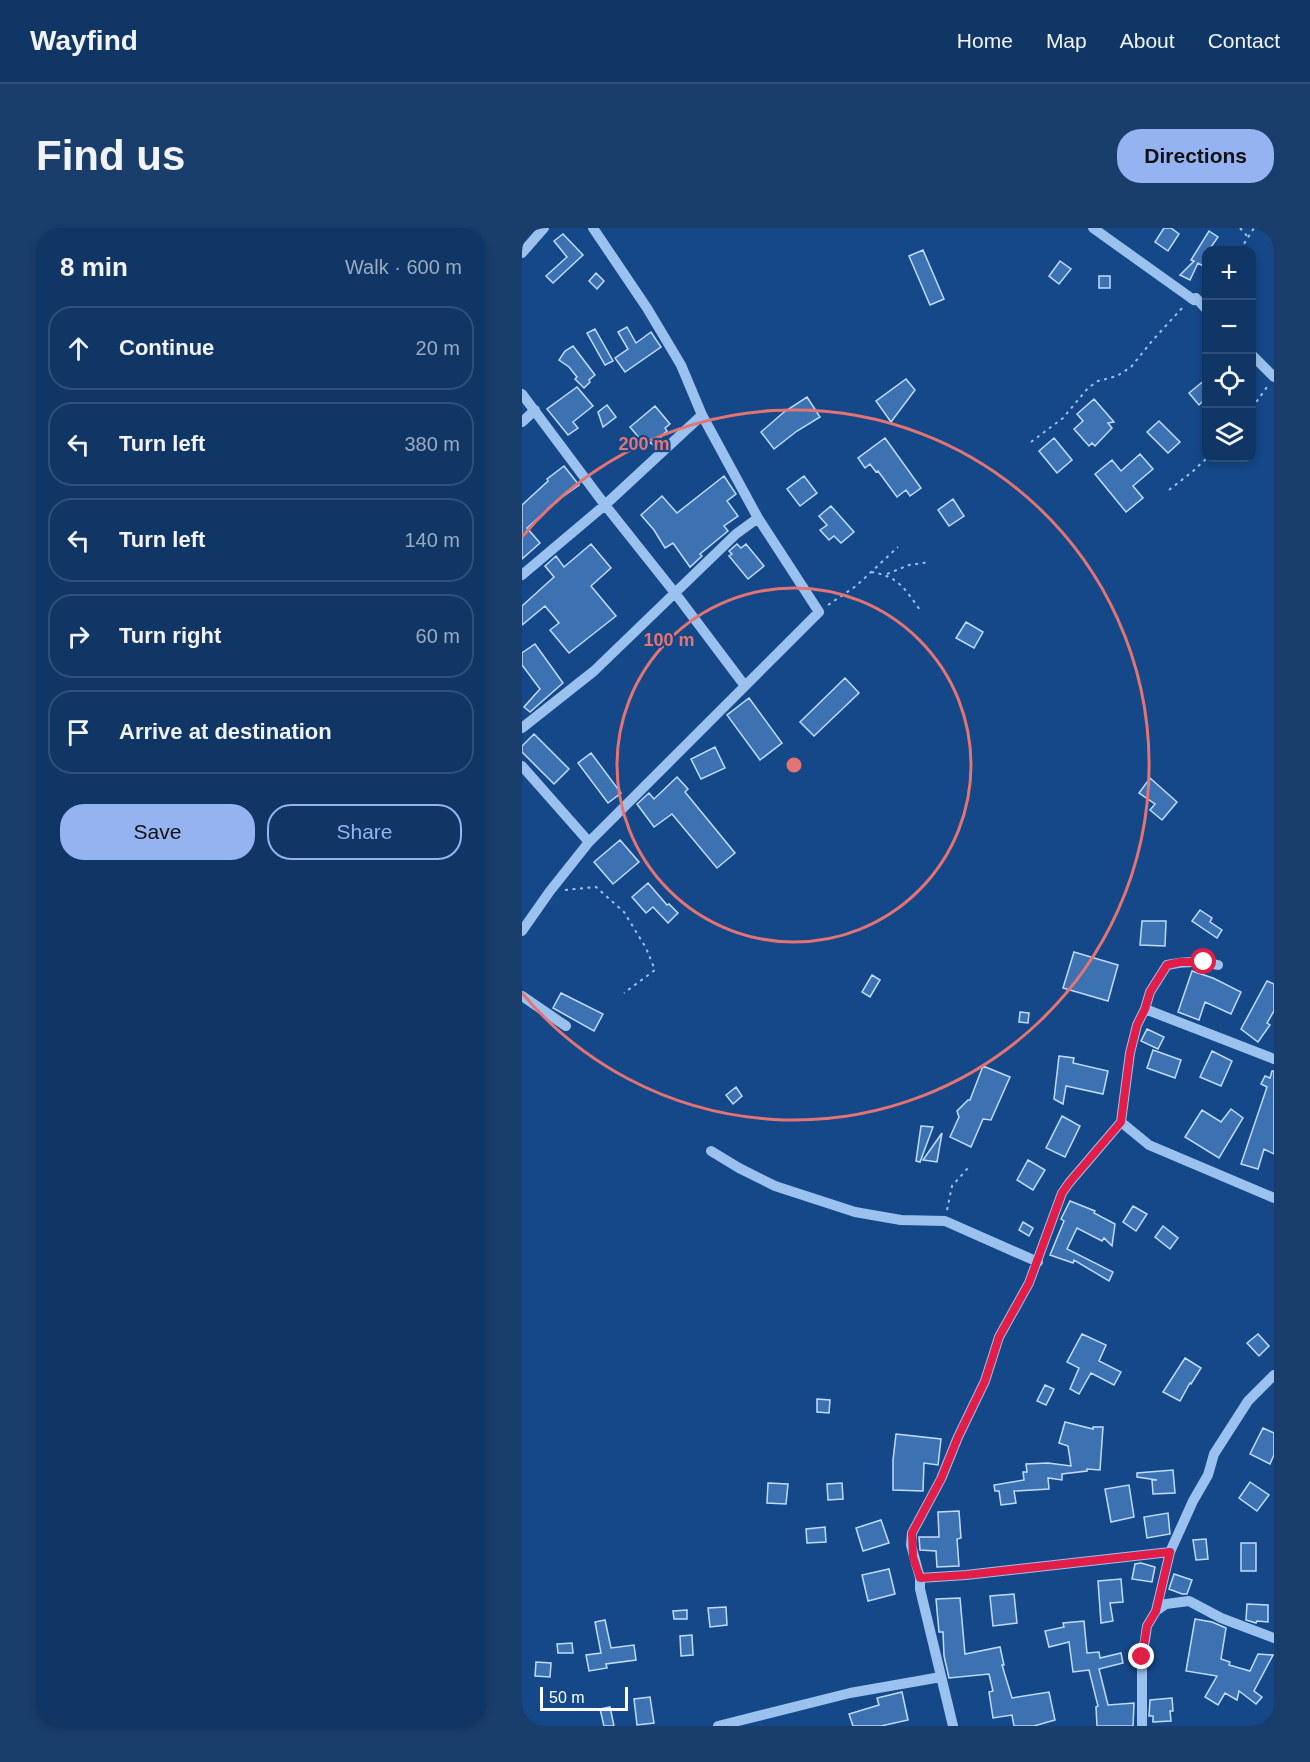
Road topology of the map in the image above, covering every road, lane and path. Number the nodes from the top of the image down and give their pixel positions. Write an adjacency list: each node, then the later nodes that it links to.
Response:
1 (544, 228): 8 (street)
2 (593, 228): 16 (street)
3 (1093, 228): 9 (street)
4 (1240, 228): 6 (path)
5 (1254, 228): 6 (path)
6 (1248, 237): 7 (path)
7 (1242, 246)
8 (522, 253)
9 (1191, 298): 10 (street); 18 (path)
10 (1202, 305)
11 (1256, 360): 12 (street)
12 (1274, 377): 14 (path)
13 (522, 394): 15 (street)
14 (1256, 401)
15 (535, 410): 17 (street); 21 (street)
16 (702, 415): 21 (street); 22 (street)
17 (522, 422)
18 (1031, 442)
19 (1203, 462): 20 (path)
20 (1169, 490)
21 (604, 505): 27 (street); 28 (street)
22 (758, 518): 28 (street); 30 (street)
23 (898, 547): 25 (path)
24 (930, 562): 26 (path)
25 (871, 572): 26 (path); 30 (path)
26 (887, 574): 29 (path)
27 (522, 575)
28 (675, 593): 31 (street); 32 (street)
29 (920, 610)
30 (819, 612): 31 (street)
31 (745, 686): 34 (street)
32 (522, 728)
33 (522, 765): 34 (street)
34 (589, 842): 35 (street)
35 (550, 891): 36 (street); 38 (path)
36 (522, 931)
37 (1218, 966): 40 (street)
38 (624, 993)
39 (522, 996): 41 (street)
40 (1145, 1009): 42 (street); 43 (street)
41 (566, 1026)
42 (1274, 1059)
43 (1121, 1122): 46 (street); 48 (street)
44 (711, 1151): 47 (street)
45 (968, 1168): 47 (path)
46 (1274, 1198)
47 (945, 1221): 48 (street)
48 (1038, 1262): 51 (street)
49 (1274, 1375): 50 (street)
50 (1170, 1552): 51 (street); 52 (street)
51 (920, 1578): 54 (street)
52 (1156, 1611): 53 (street); 57 (street)
53 (1274, 1638)
54 (941, 1677): 55 (street); 56 (street)
55 (718, 1726)
56 (953, 1726)
57 (1142, 1726)

